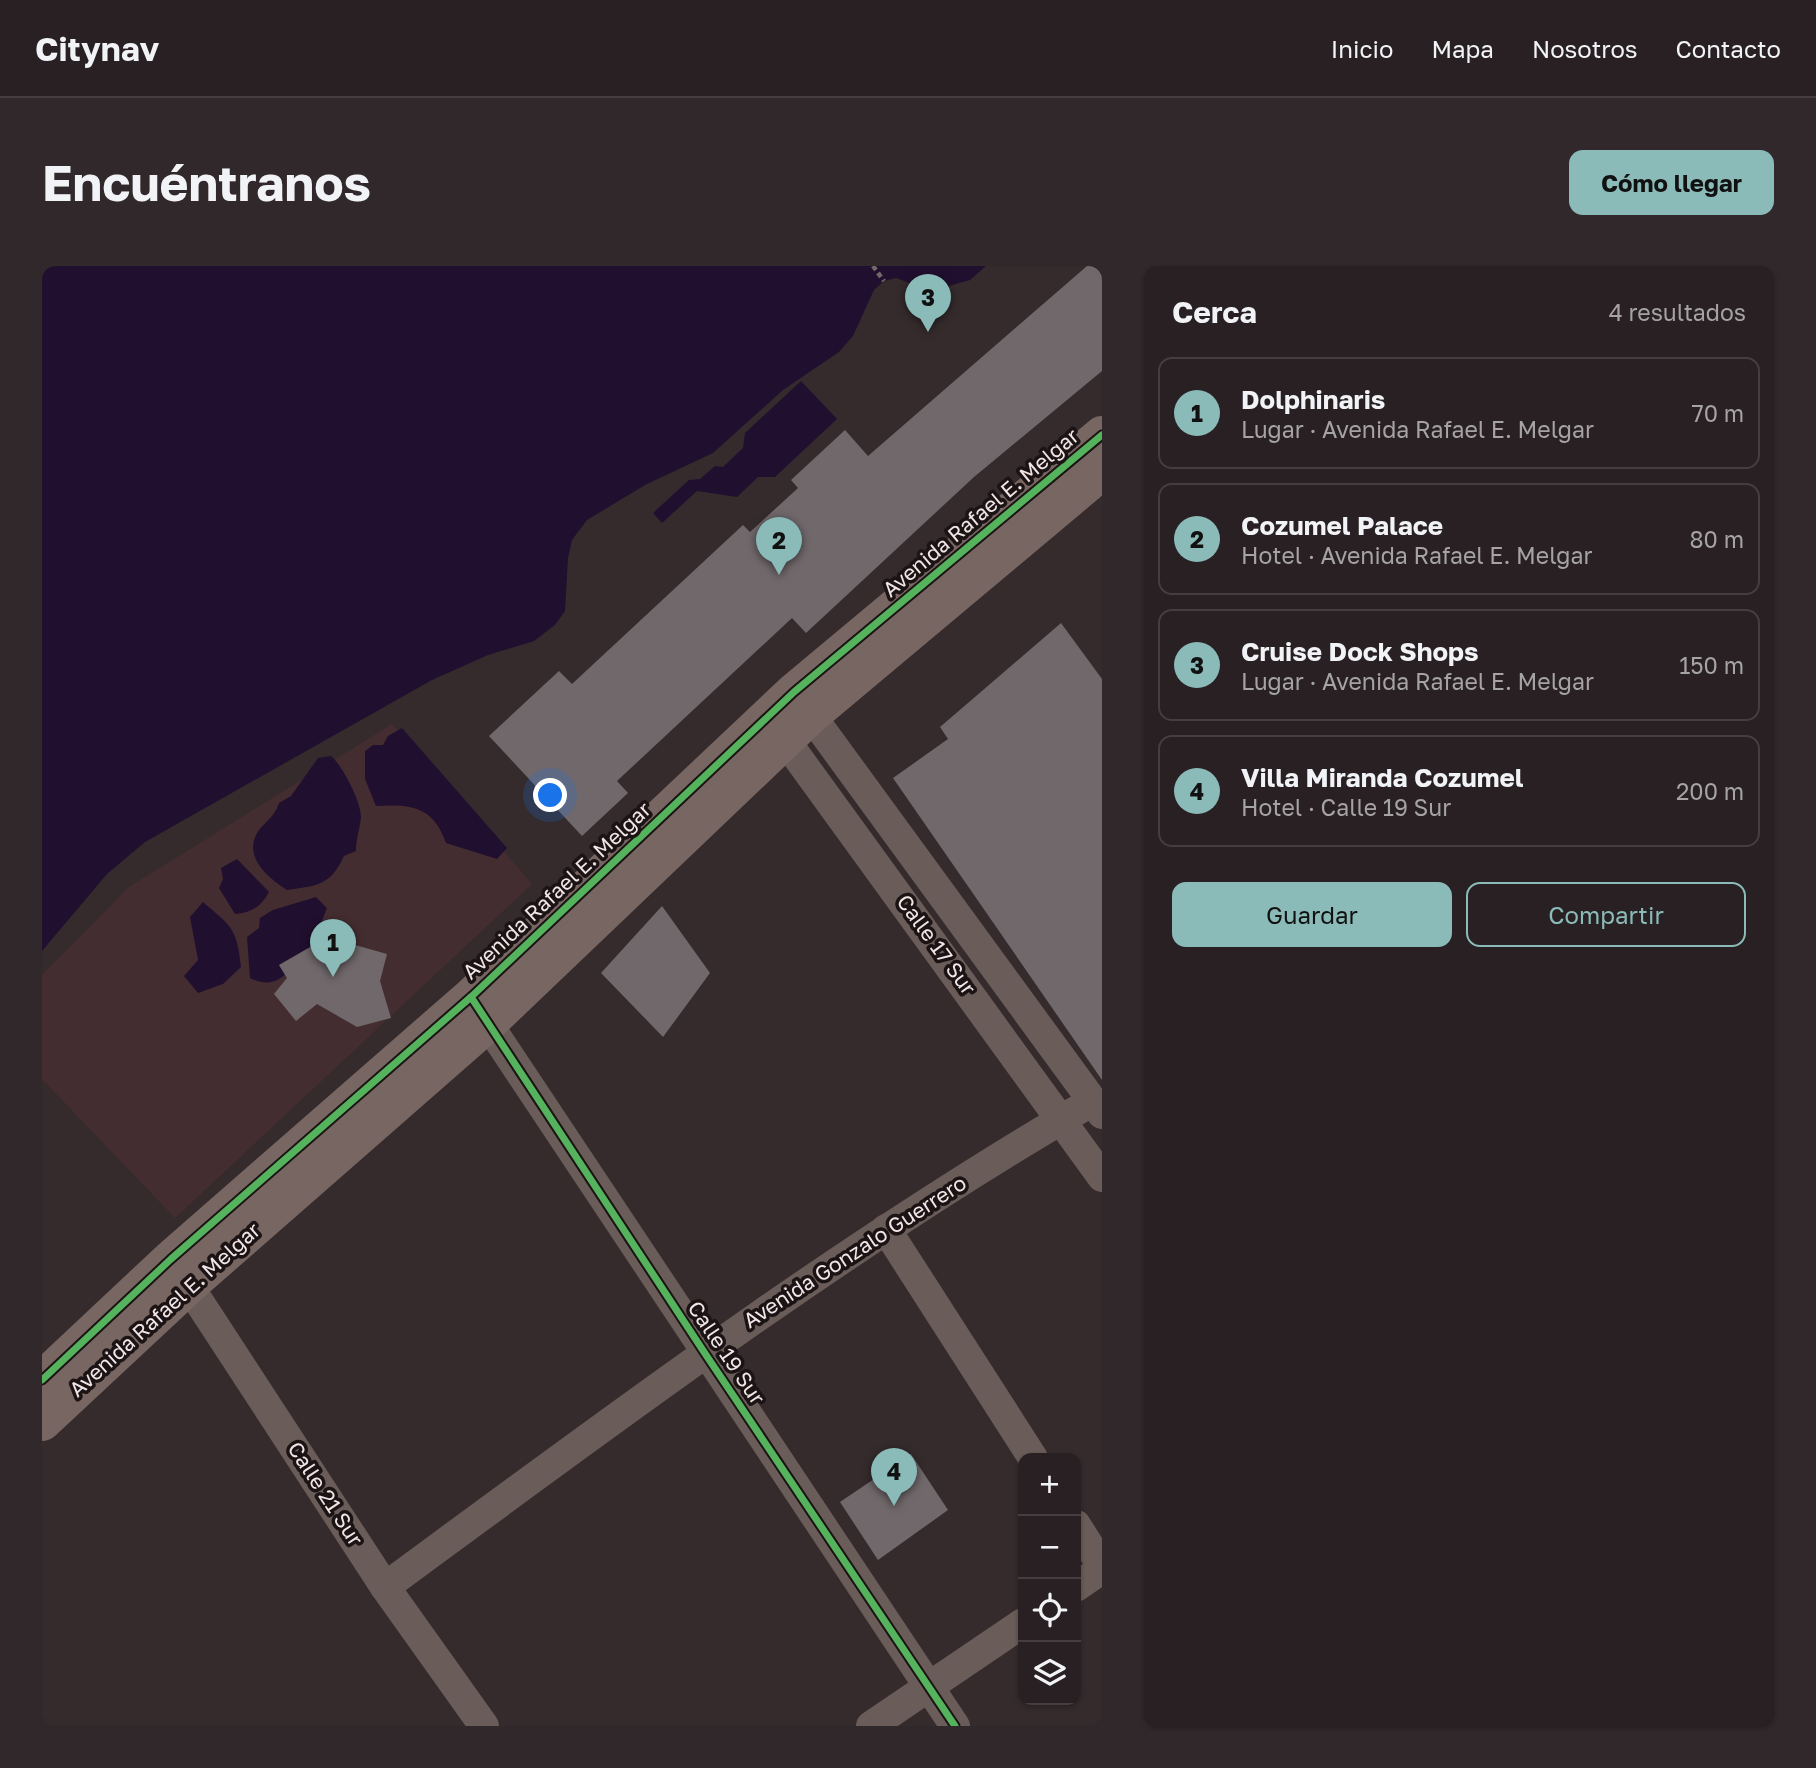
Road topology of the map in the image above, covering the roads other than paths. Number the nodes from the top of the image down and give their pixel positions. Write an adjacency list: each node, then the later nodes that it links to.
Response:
1 (1102, 435): 3 (main road, Avenida Rafael E. Melgar)
2 (1102, 471): 3 (main road, Avenida Rafael E. Melgar)
3 (790, 715): 4 (main road, Avenida Rafael E. Melgar); 5 (street, Calle 17 Sur); 6 (street, Calle 17 Sur)
4 (479, 1011): 9 (main road, Avenida Rafael E. Melgar); 10 (street, Calle 19 Sur)
5 (1098, 1107): 6 (street, Avenida Gonzalo Guerrero)
6 (1062, 1119): 7 (street, Calle 17 Sur); 8 (street, Avenida Gonzalo Guerrero)
7 (1102, 1177)
8 (886, 1229): 10 (street, Avenida Gonzalo Guerrero); 13 (street)
9 (180, 1272): 11 (main road, Avenida Rafael E. Melgar); 12 (main road, Avenida Rafael E. Melgar); 17 (street, Calle 21 Sur)
10 (704, 1352): 17 (street, Avenida Gonzalo Guerrero); 19 (street, Calle 19 Sur)
11 (42, 1380)
12 (42, 1422)
13 (1030, 1453)
14 (1081, 1533): 15 (street)
15 (1102, 1567): 16 (street)
16 (1081, 1583)
17 (385, 1587): 20 (street, Calle 21 Sur)
18 (1018, 1626): 19 (street)
19 (929, 1687): 21 (street); 22 (street, Calle 19 Sur)
20 (484, 1726)
21 (871, 1726)
22 (955, 1726)

